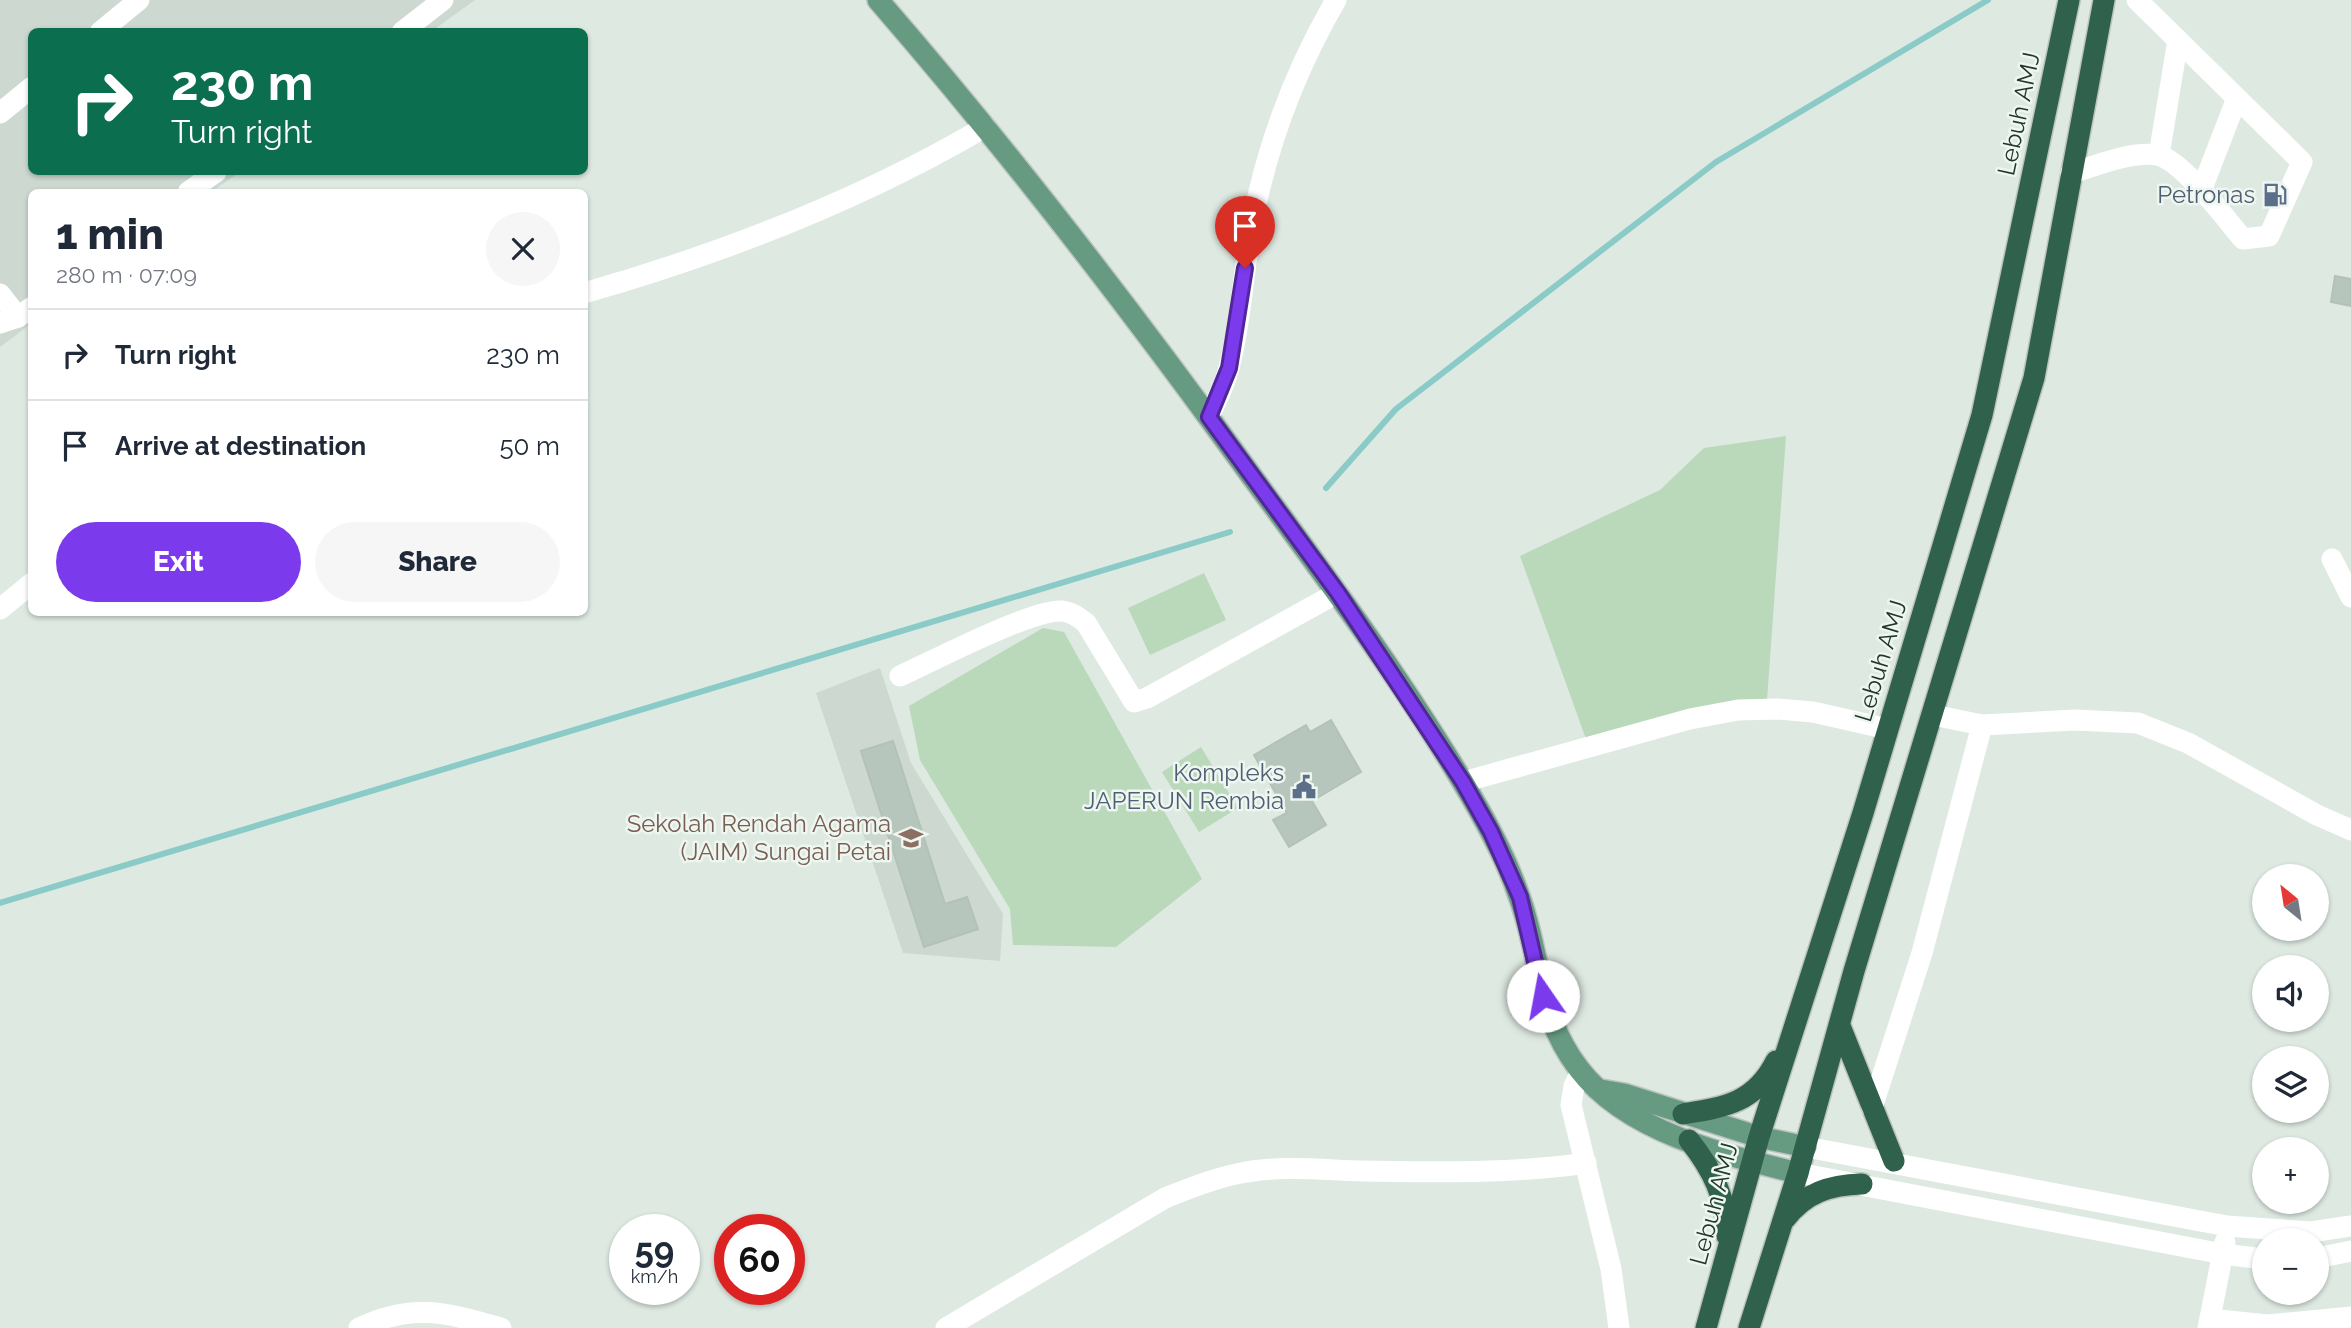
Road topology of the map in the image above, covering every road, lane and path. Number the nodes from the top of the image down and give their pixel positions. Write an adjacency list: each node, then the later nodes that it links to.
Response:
1 (139, 0): 8 (street)
2 (443, 0): 9 (street)
3 (878, 0): 14 (main road)
4 (1336, 0): 23 (street)
5 (2069, 0): 32 (highway, Lebuh AMJ)
6 (2104, 0): 16 (highway)
7 (2137, 0): 10 (street)
8 (105, 28)
9 (407, 28)
10 (2178, 40): 12 (street); 15 (street)
11 (28, 90): 13 (street)
12 (2237, 98): 19 (street); 19 (street)
13 (0, 113)
14 (985, 127): 20 (street); 23 (main road)
15 (2158, 155): 16 (street); 19 (street)
16 (2071, 173): 30 (highway)
17 (212, 175): 18 (street)
18 (192, 189)
19 (2202, 191)
20 (588, 292)
21 (0, 294): 22 (street)
22 (17, 316)
23 (1209, 417): 26 (main road)
24 (2332, 559): 27 (street)
25 (28, 586): 28 (street)
26 (1338, 593): 29 (street); 33 (main road)
27 (2351, 597)
28 (0, 609)
29 (900, 676)
30 (1933, 715): 31 (street); 35 (highway)
31 (1982, 725): 34 (street); 39 (street)
32 (1888, 729): 33 (street); 36 (highway, Lebuh AMJ)
33 (1463, 782): 37 (main road)
34 (2351, 830)
35 (1840, 1026): 39 (highway); 43 (highway)
36 (1793, 1030): 40 (highway); 41 (highway, Lebuh AMJ)
37 (1581, 1072): 38 (main road); 46 (street)
38 (1601, 1090): 40 (main road); 42 (main road)
39 (1872, 1108): 44 (highway)
40 (1683, 1114): 41 (main road)
41 (1759, 1137): 43 (main road); 45 (highway, Lebuh AMJ)
42 (1689, 1140): 45 (main road); 56 (highway)
43 (1806, 1147): 44 (street); 47 (highway)
44 (1894, 1161): 49 (street)
45 (1753, 1162): 47 (main road); 56 (highway, Lebuh AMJ)
46 (1586, 1163): 61 (street); 62 (street)
47 (1798, 1173): 48 (street); 51 (highway)
48 (1862, 1184): 51 (highway); 53 (street)
49 (2227, 1226): 50 (street); 53 (street)
50 (2351, 1226)
51 (1781, 1227): 64 (highway)
52 (2351, 1251): 54 (street)
53 (2223, 1254): 55 (street); 58 (street)
54 (2329, 1256)
55 (2252, 1258)
56 (1727, 1259): 63 (highway, Lebuh AMJ)
57 (2351, 1317): 58 (street)
58 (2209, 1324)
59 (359, 1328): 60 (street)
60 (501, 1328)
61 (946, 1328)
62 (1619, 1328)
63 (1706, 1328)
64 (1749, 1328)

